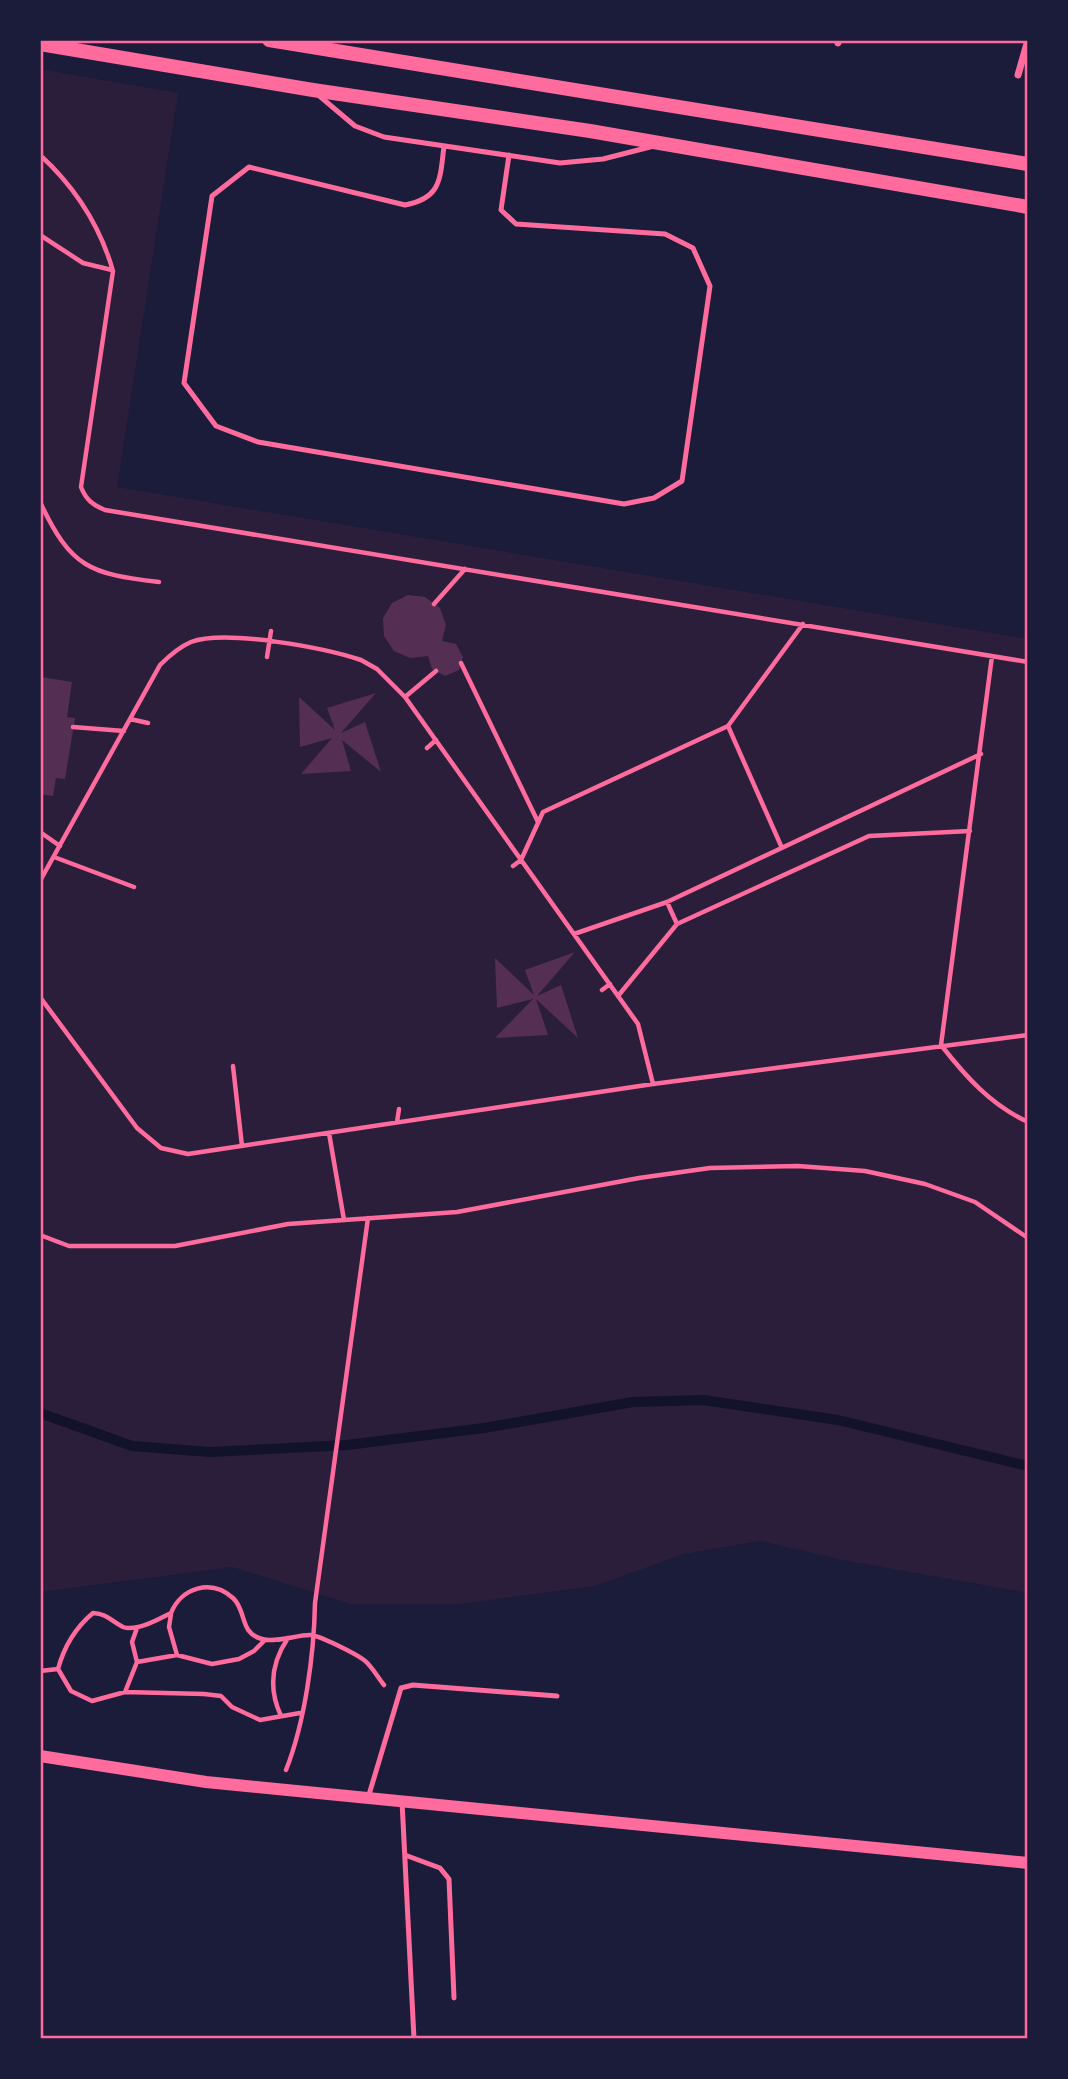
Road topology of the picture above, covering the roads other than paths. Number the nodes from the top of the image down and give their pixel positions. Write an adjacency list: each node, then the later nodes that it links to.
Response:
1 (269, 40): 9 (main road)
2 (1028, 40): 4 (street)
3 (40, 44): 5 (main road)
4 (1018, 75)
5 (313, 90): 6 (main road); 7 (lane)
6 (664, 144): 8 (lane); 10 (main road)
7 (444, 146): 8 (lane); 8 (lane)
8 (509, 155)
9 (1028, 164)
10 (1028, 207)
11 (557, 1696): 13 (lane)
12 (40, 1756): 13 (street)
13 (368, 1798): 14 (street)
14 (402, 1801): 15 (lane); 16 (street)
15 (405, 1854): 17 (lane); 18 (lane)
16 (1028, 1863)
17 (454, 1998)
18 (414, 2039)

